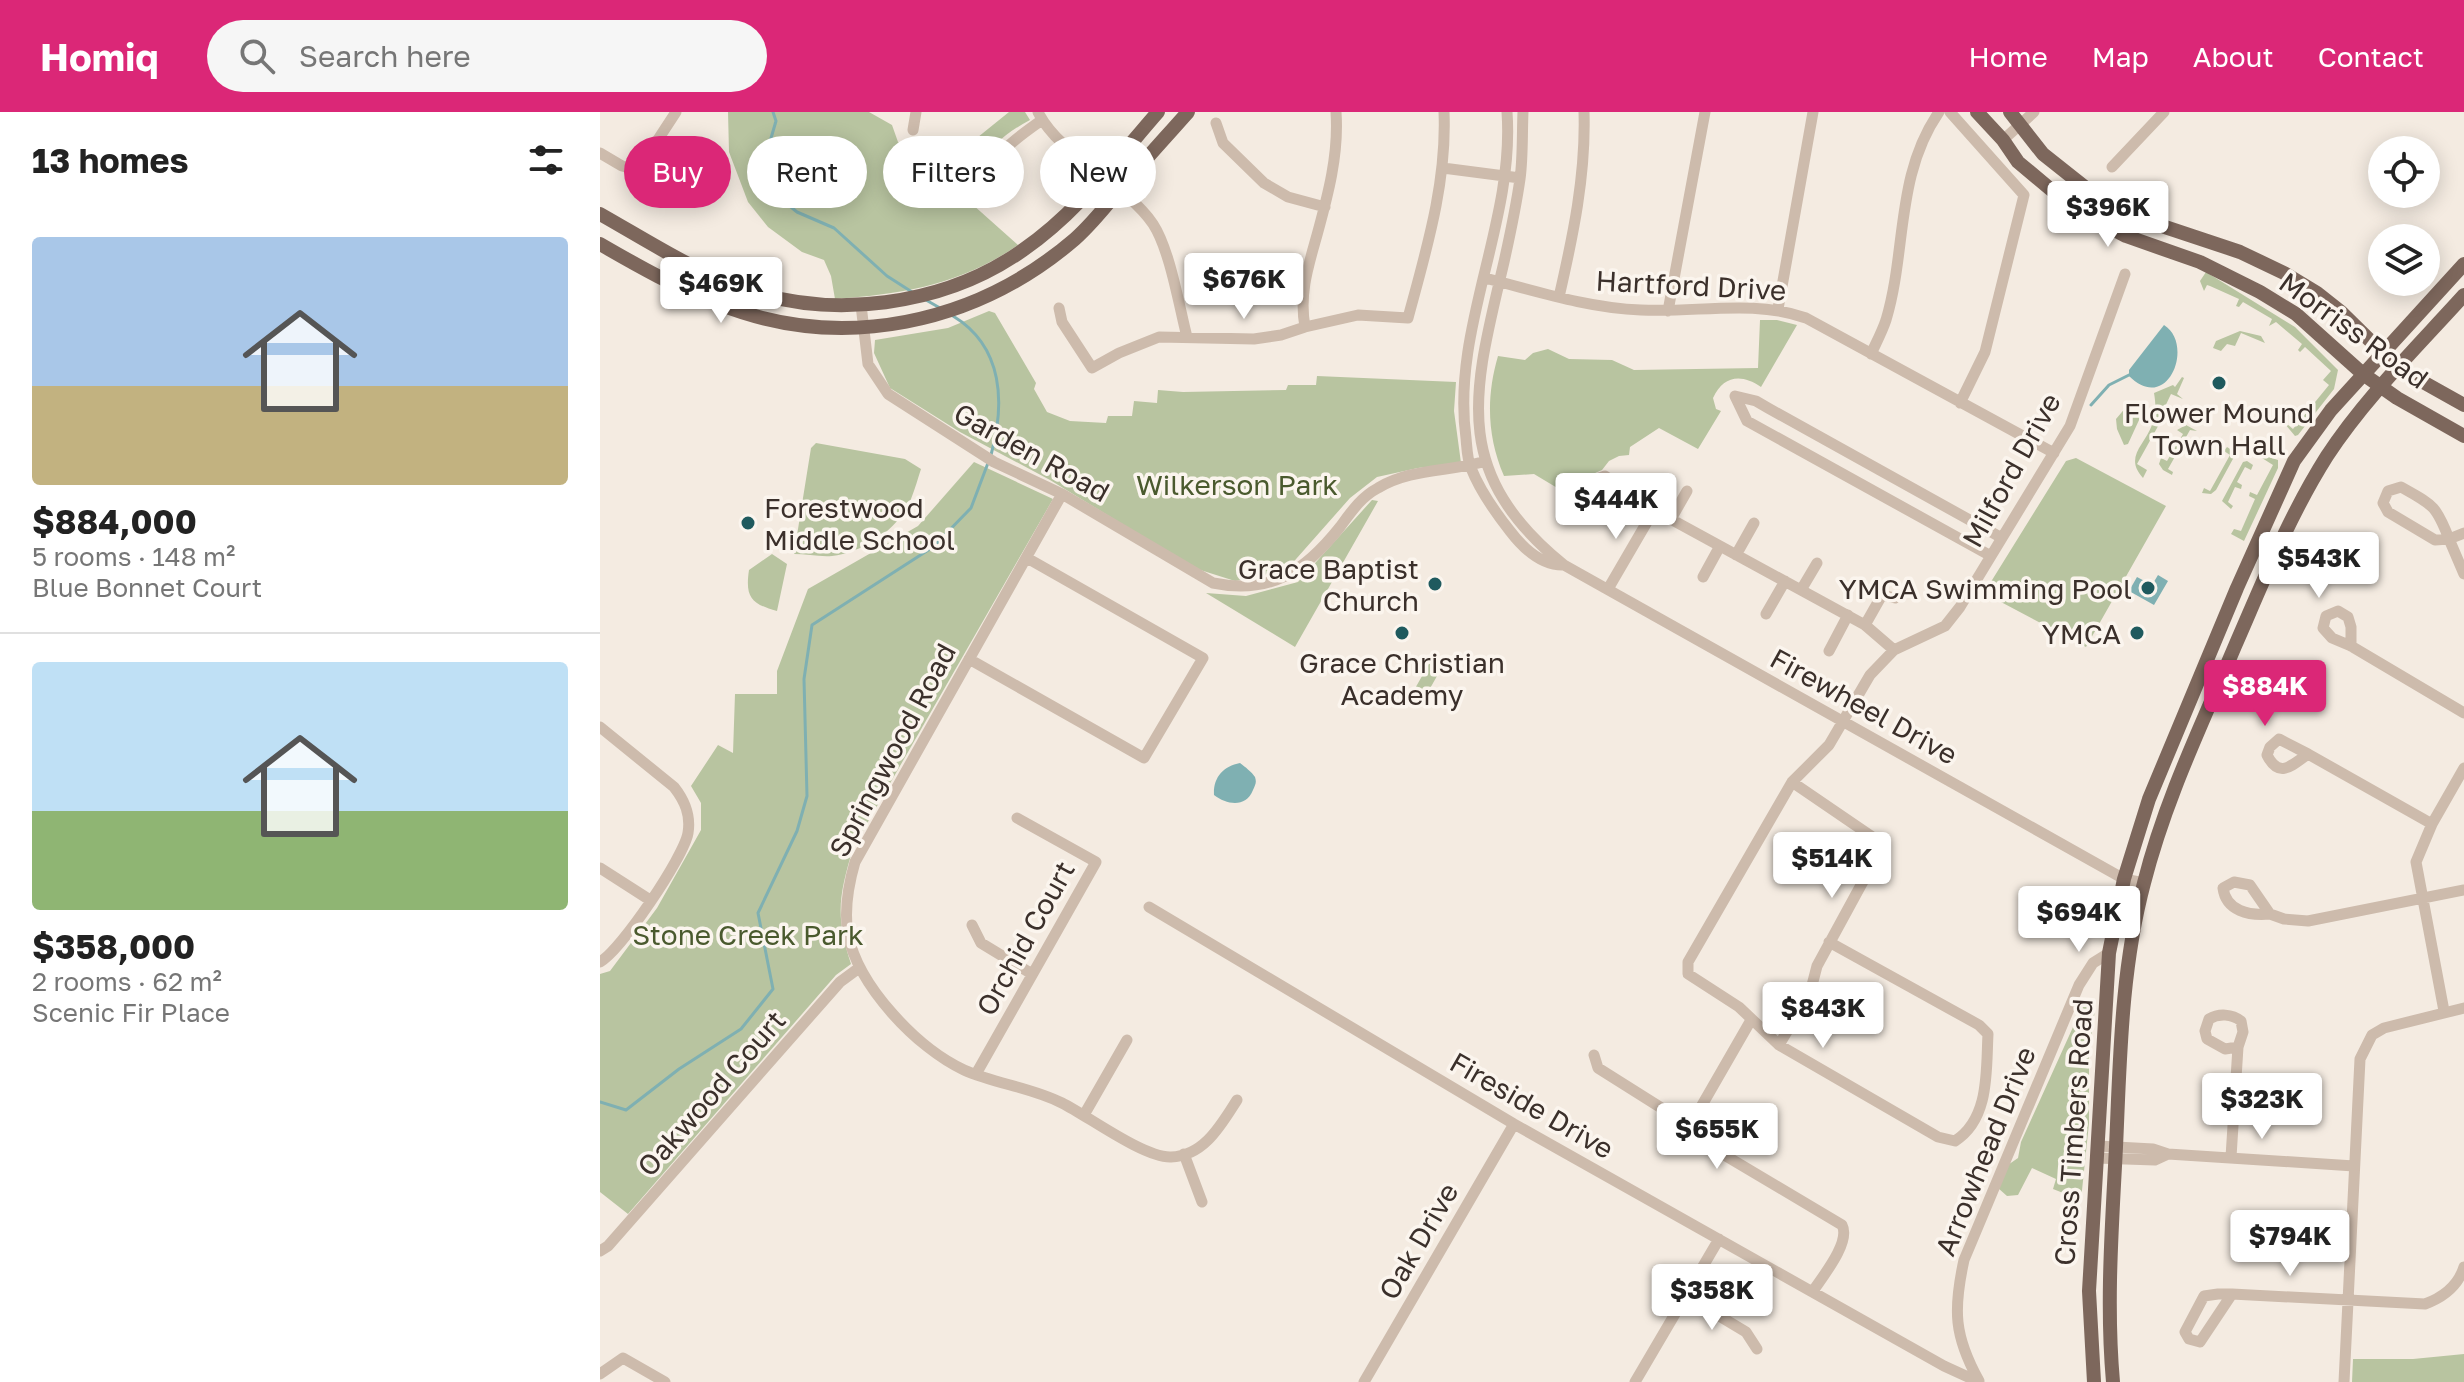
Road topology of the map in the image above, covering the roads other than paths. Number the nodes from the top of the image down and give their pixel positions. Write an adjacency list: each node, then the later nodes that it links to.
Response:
1 (676, 112): 27 (street)
2 (916, 112): 21 (street)
3 (1158, 112): 24 (main road)
4 (1188, 112): 26 (main road)
5 (1336, 112): 32 (street)
6 (1444, 112): 29 (street)
7 (1507, 112): 30 (street, Firewheel Drive)
8 (1523, 112): 31 (street, Firewheel Drive)
9 (1584, 112): 43 (street)
10 (1705, 112): 47 (street)
11 (1813, 112): 46 (street)
12 (1939, 112): 51 (street)
13 (1950, 112): 56 (street)
14 (1977, 112): 25 (main road, Morriss Road)
15 (2010, 112): 20 (main road, Morriss Road)
16 (2034, 112): 20 (street)
17 (2164, 112): 28 (street)
18 (1040, 116): 22 (street); 23 (street)
19 (1216, 123): 32 (street)
20 (2021, 125): 25 (street); 52 (main road, Morriss Road)
21 (913, 130)
22 (1018, 136)
23 (1061, 136)
24 (1137, 136)
25 (2003, 140): 54 (main road, Morriss Road)
26 (1156, 149)
27 (600, 153)
28 (2112, 167)
29 (1443, 168): 30 (street); 48 (street)
30 (1504, 175): 31 (street); 40 (street, Firewheel Drive)
31 (1520, 178): 41 (street, Firewheel Drive)
32 (1325, 207): 48 (street)
33 (1074, 208): 44 (main road)
34 (1104, 208): 49 (main road)
35 (1136, 208): 50 (street)
36 (600, 214): 44 (main road)
37 (600, 244): 49 (main road)
38 (2464, 264): 52 (main road, Cross Timbers Road)
39 (2125, 274): 59 (street, Milford Drive)
40 (1485, 278): 41 (street, Hartford Drive); 61 (street, Firewheel Drive)
41 (1499, 282): 43 (street, Hartford Drive); 60 (street, Firewheel Drive)
42 (2464, 295): 53 (main road, Cross Timbers Road)
43 (1559, 297): 47 (street, Hartford Drive)
44 (861, 305): 49 (street, Garden Road)
45 (1059, 308): 50 (street)
46 (1778, 309): 47 (street, Hartford Drive); 51 (street, Hartford Drive)
47 (1668, 311)
48 (1305, 327): 50 (street)
49 (863, 328): 65 (street, Garden Road)
50 (1187, 337)
51 (1871, 354): 56 (street, Hartford Drive)
52 (2381, 354): 53 (main road, Morriss Road); 54 (main road, Cross Timbers Road)
53 (2398, 368): 55 (main road, Cross Timbers Road); 57 (main road, Morriss Road)
54 (2363, 374): 55 (main road, Morriss Road); 85 (main road, Cross Timbers Road)
55 (2381, 387): 58 (main road, Morriss Road); 86 (main road, Cross Timbers Road)
56 (1960, 403): 59 (street, Hartford Drive)
57 (2464, 405)
58 (2464, 436)
59 (2054, 453): 71 (street, Milford Drive)
60 (1486, 461): 61 (street, Garden Road); 78 (street, Firewheel Drive)
61 (1470, 466): 65 (street, Garden Road); 78 (street, Firewheel Drive)
62 (1872, 466): 63 (street); 63 (street); 71 (street)
63 (1861, 484): 75 (street)
64 (1687, 491): 68 (street)
65 (1062, 494): 76 (street, Springwood Road)
66 (1567, 501): 67 (street)
67 (1654, 510): 68 (street); 82 (street)
68 (1671, 519): 73 (street)
69 (1754, 523): 74 (street)
70 (2464, 533): 72 (street)
71 (2002, 538): 75 (street, Milford Drive)
72 (2449, 539): 72 (street); 79 (street)
73 (1720, 546): 74 (street); 80 (street)
74 (1736, 555): 81 (street)
75 (1991, 556): 91 (street, Milford Drive)
76 (1027, 558): 93 (street, Springwood Road); 93 (street)
77 (1817, 563): 83 (street)
78 (1564, 565): 82 (street, Firewheel Drive)
79 (2463, 571)
80 (1703, 577)
81 (1785, 581): 83 (street); 87 (street)
82 (1608, 589): 95 (street, Firewheel Drive)
83 (1801, 590): 88 (street)
84 (1895, 598): 89 (street)
85 (2233, 599): 86 (main road); 97 (main road, Cross Timbers Road)
86 (2252, 606): 100 (main road, Cross Timbers Road)
87 (1766, 614)
88 (1848, 615): 89 (street); 92 (street)
89 (1865, 625): 91 (street)
90 (2351, 646): 94 (street)
91 (1894, 650): 95 (street, Milford Drive)
92 (1829, 651)
93 (969, 659): 116 (street, Springwood Road)
94 (2464, 713)
95 (1844, 722): 101 (street, Milford Drive); 105 (street, Firewheel Drive)
96 (600, 727): 109 (street)
97 (2178, 728): 100 (main road); 105 (main road, Cross Timbers Road)
98 (2308, 754): 103 (street)
99 (2464, 768): 103 (street)
100 (2179, 776): 106 (main road, Cross Timbers Road)
101 (1792, 782): 113 (street); 122 (street, Milford Drive)
102 (1017, 818): 117 (street, Orchid Court)
103 (2432, 824): 108 (street)
104 (600, 868): 109 (street)
105 (2124, 879): 106 (street, Firewheel Drive); 114 (main road, Cross Timbers Road)
106 (2144, 883): 133 (main road, Cross Timbers Road)
107 (2464, 890): 108 (street)
108 (2423, 898): 111 (street); 121 (street)
109 (650, 900): 115 (street)
110 (1149, 907): 130 (street, Fireside Drive)
111 (2270, 914)
112 (972, 925): 117 (street)
113 (1829, 942): 124 (street); 124 (street)
114 (2109, 953): 118 (street, Arrowhead Drive); 119 (main road, Cross Timbers Road)
115 (600, 962)
116 (859, 968): 127 (street, Springwood Road); 139 (street, Oakwood Court)
117 (1032, 974): 127 (street, Orchid Court)
118 (2079, 985): 119 (street); 150 (street, Arrowhead Drive)
119 (2108, 985): 132 (main road, Cross Timbers Road)
120 (2464, 1008): 121 (street)
121 (2444, 1011): 136 (street)
122 (1751, 1020): 124 (street); 131 (street)
123 (1127, 1040): 129 (street)
124 (1779, 1045)
125 (2238, 1047): 135 (street)
126 (1594, 1055): 131 (street)
127 (976, 1074): 129 (street, Springwood Road)
128 (1237, 1100): 134 (street)
129 (1084, 1115): 134 (street, Springwood Road)
130 (1514, 1124): 138 (street, Fireside Drive); 148 (street, Oak Drive)
131 (1690, 1126): 141 (street)
132 (2097, 1152): 133 (street); 151 (main road, Cross Timbers Road)
133 (2116, 1153): 135 (street); 152 (main road, Cross Timbers Road)
134 (1184, 1154): 137 (street)
135 (2231, 1157): 136 (street)
136 (2354, 1166): 144 (street)
137 (1202, 1202)
138 (1719, 1239): 141 (street, Fireside Drive); 143 (street)
139 (600, 1251)
140 (2464, 1267): 144 (street)
141 (1813, 1291): 150 (street, Fireside Drive)
142 (2232, 1294): 142 (street); 144 (street)
143 (1686, 1296): 145 (street); 149 (street)
144 (2349, 1298): 153 (street)
145 (1757, 1349)
146 (600, 1374): 147 (street)
147 (665, 1382)
148 (1364, 1382)
149 (1635, 1382)
150 (1979, 1382)
151 (2094, 1382)
152 (2113, 1382)
153 (2344, 1382)

